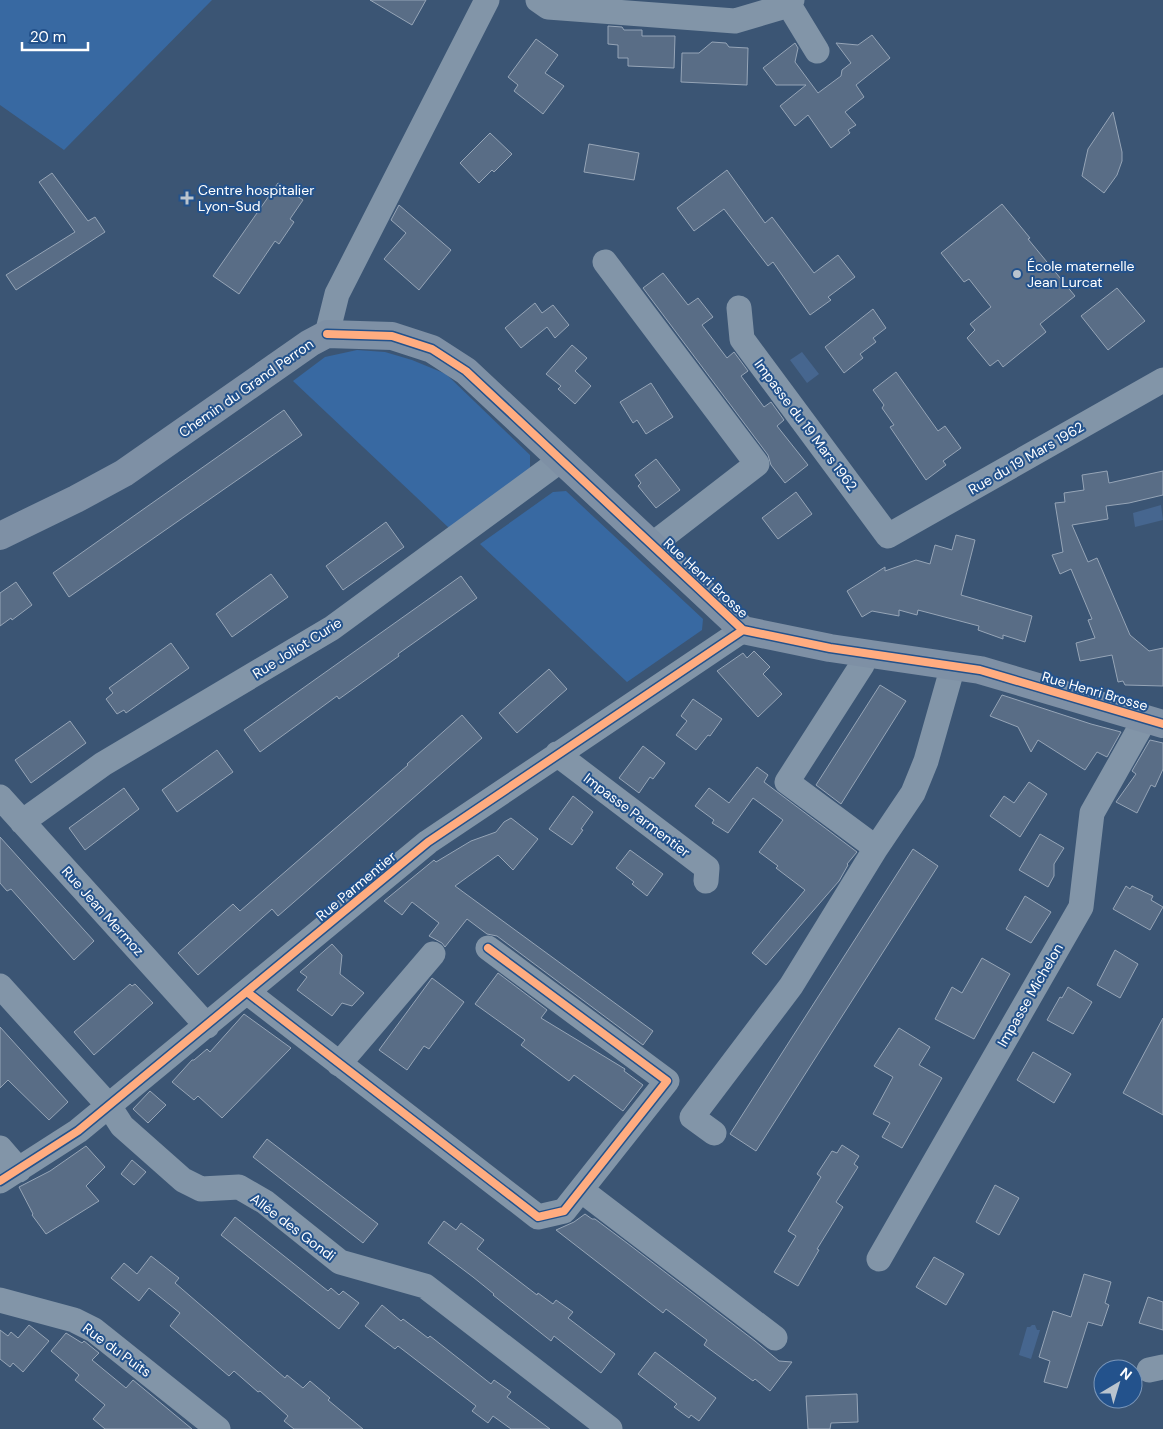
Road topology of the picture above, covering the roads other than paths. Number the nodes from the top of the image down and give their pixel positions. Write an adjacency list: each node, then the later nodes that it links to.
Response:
1 (487, 0): 7 (street, Chemin du Grand Perron)
2 (538, 0): 3 (street)
3 (790, 2): 4 (street)
4 (817, 51)
5 (605, 262): 12 (street)
6 (740, 308): 11 (street, Impasse du 19 Mars 1962)
7 (327, 334): 9 (street, Rue Henri Brosse); 10 (street, Chemin du Grand Perron)
8 (1163, 380): 11 (street, Rue du 19 Mars 1962)
9 (561, 460): 12 (street, Rue Henri Brosse); 19 (street, Rue Joliot Curie)
10 (0, 536)
11 (888, 536)
12 (652, 545): 13 (street, Rue Henri Brosse)
13 (743, 630): 14 (street, Rue Henri Brosse); 17 (street, Rue Parmentier)
14 (865, 653): 15 (street, Rue Henri Brosse); 20 (street)
15 (953, 666): 16 (street, Rue Henri Brosse); 20 (street)
16 (1154, 721): 33 (street, Impasse Michelon)
17 (557, 754): 21 (street, Impasse Parmentier); 25 (street, Rue Parmentier)
18 (0, 797): 19 (street, Rue Jean Mermoz)
19 (22, 822): 26 (street, Rue Jean Mermoz)
20 (876, 848): 29 (street)
21 (706, 881)
22 (488, 948): 32 (street)
23 (433, 954): 27 (street)
24 (0, 986): 28 (street, Allée des Gondi)
25 (247, 992): 26 (street, Rue Parmentier); 27 (street)
26 (207, 1026): 28 (street, Rue Parmentier)
27 (339, 1064): 32 (street)
28 (109, 1106): 31 (street, Rue Parmentier); 37 (street, Allée des Gondi)
29 (714, 1133)
30 (0, 1148): 31 (street)
31 (9, 1175)
32 (581, 1190): 35 (street)
33 (879, 1259)
34 (0, 1300): 36 (street, Rue du Puits)
35 (775, 1338)
36 (218, 1429)
37 (610, 1429)

